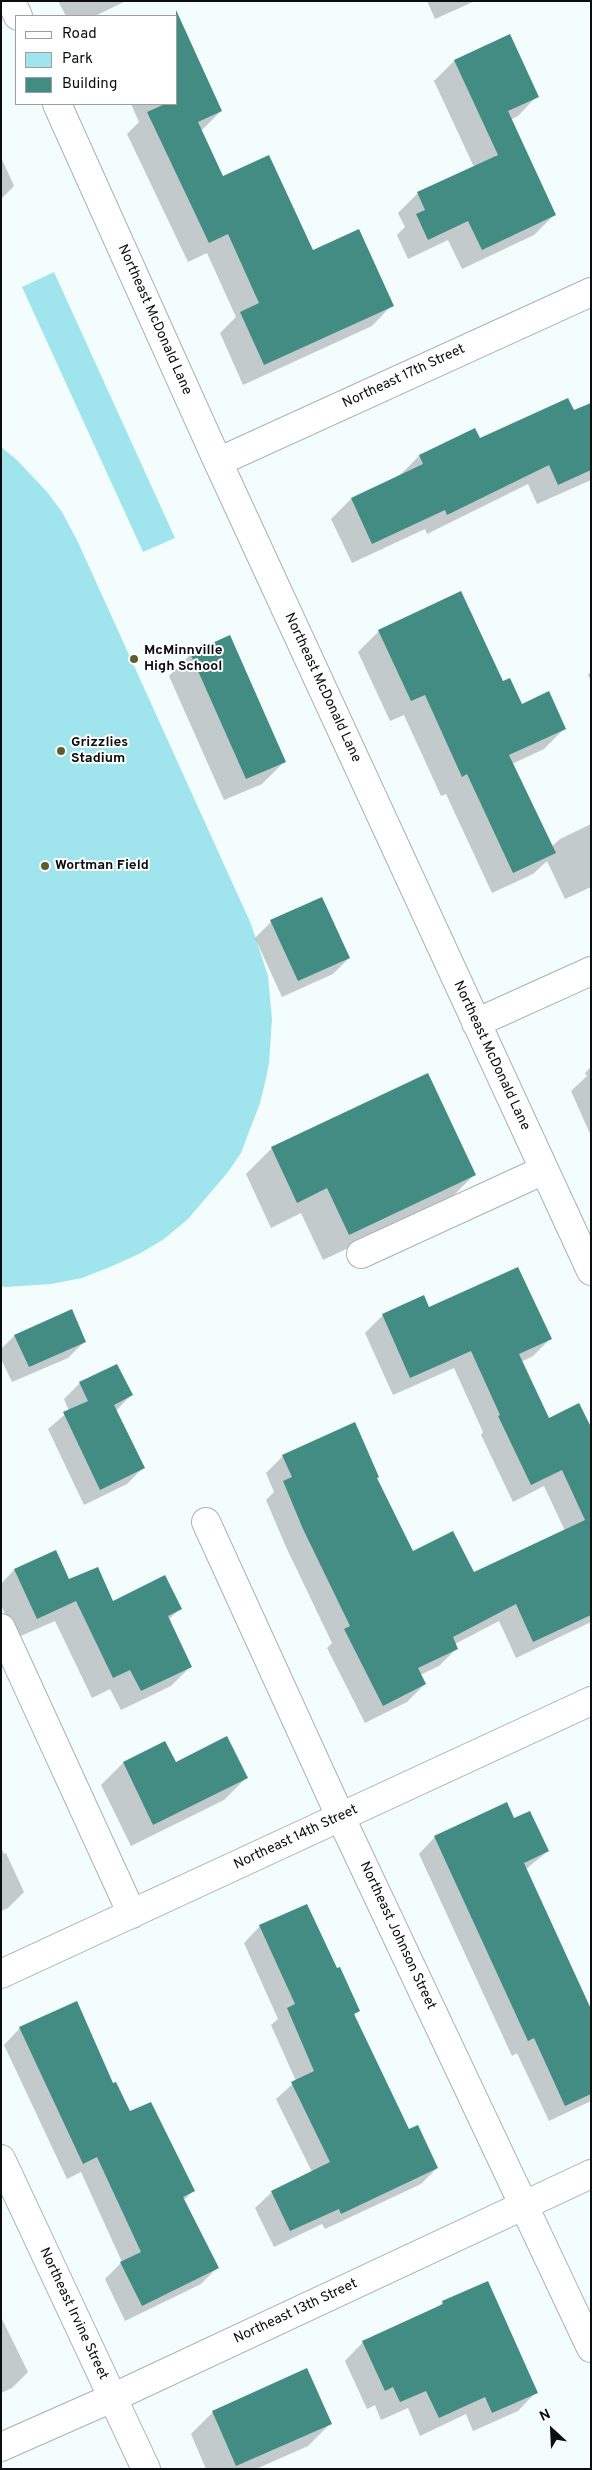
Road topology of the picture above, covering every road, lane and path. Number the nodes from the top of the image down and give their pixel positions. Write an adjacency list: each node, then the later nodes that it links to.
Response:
1 (11, 1): 2 (street)
2 (18, 15)
3 (57, 105): 5 (street, Northeast McDonald Lane)
4 (591, 292): 5 (street, Northeast 17th Street)
5 (218, 462): 7 (street, Northeast McDonald Lane)
6 (591, 971): 7 (street)
7 (476, 1023): 8 (street, Northeast McDonald Lane)
8 (544, 1170): 9 (street); 10 (street, Northeast McDonald Lane)
9 (361, 1254)
10 (591, 1272)
11 (206, 1522): 14 (street, Northeast Johnson Street)
12 (1, 1628): 15 (street)
13 (591, 1702): 14 (street, Northeast 14th Street)
14 (341, 1818): 15 (street, Northeast 14th Street); 19 (street, Northeast Johnson Street)
15 (132, 1914): 16 (street, Northeast 14th Street)
16 (1, 1974)
17 (1, 2159): 21 (street, Northeast Irvine Street)
18 (591, 2174): 19 (street, Northeast 13th Street)
19 (524, 2205): 20 (street, Northeast Johnson Street); 21 (street, Northeast 13th Street)
20 (591, 2348)
21 (112, 2398): 22 (street, Northeast 13th Street); 23 (street, Northeast Irvine Street)
22 (1, 2447)
23 (146, 2469)

